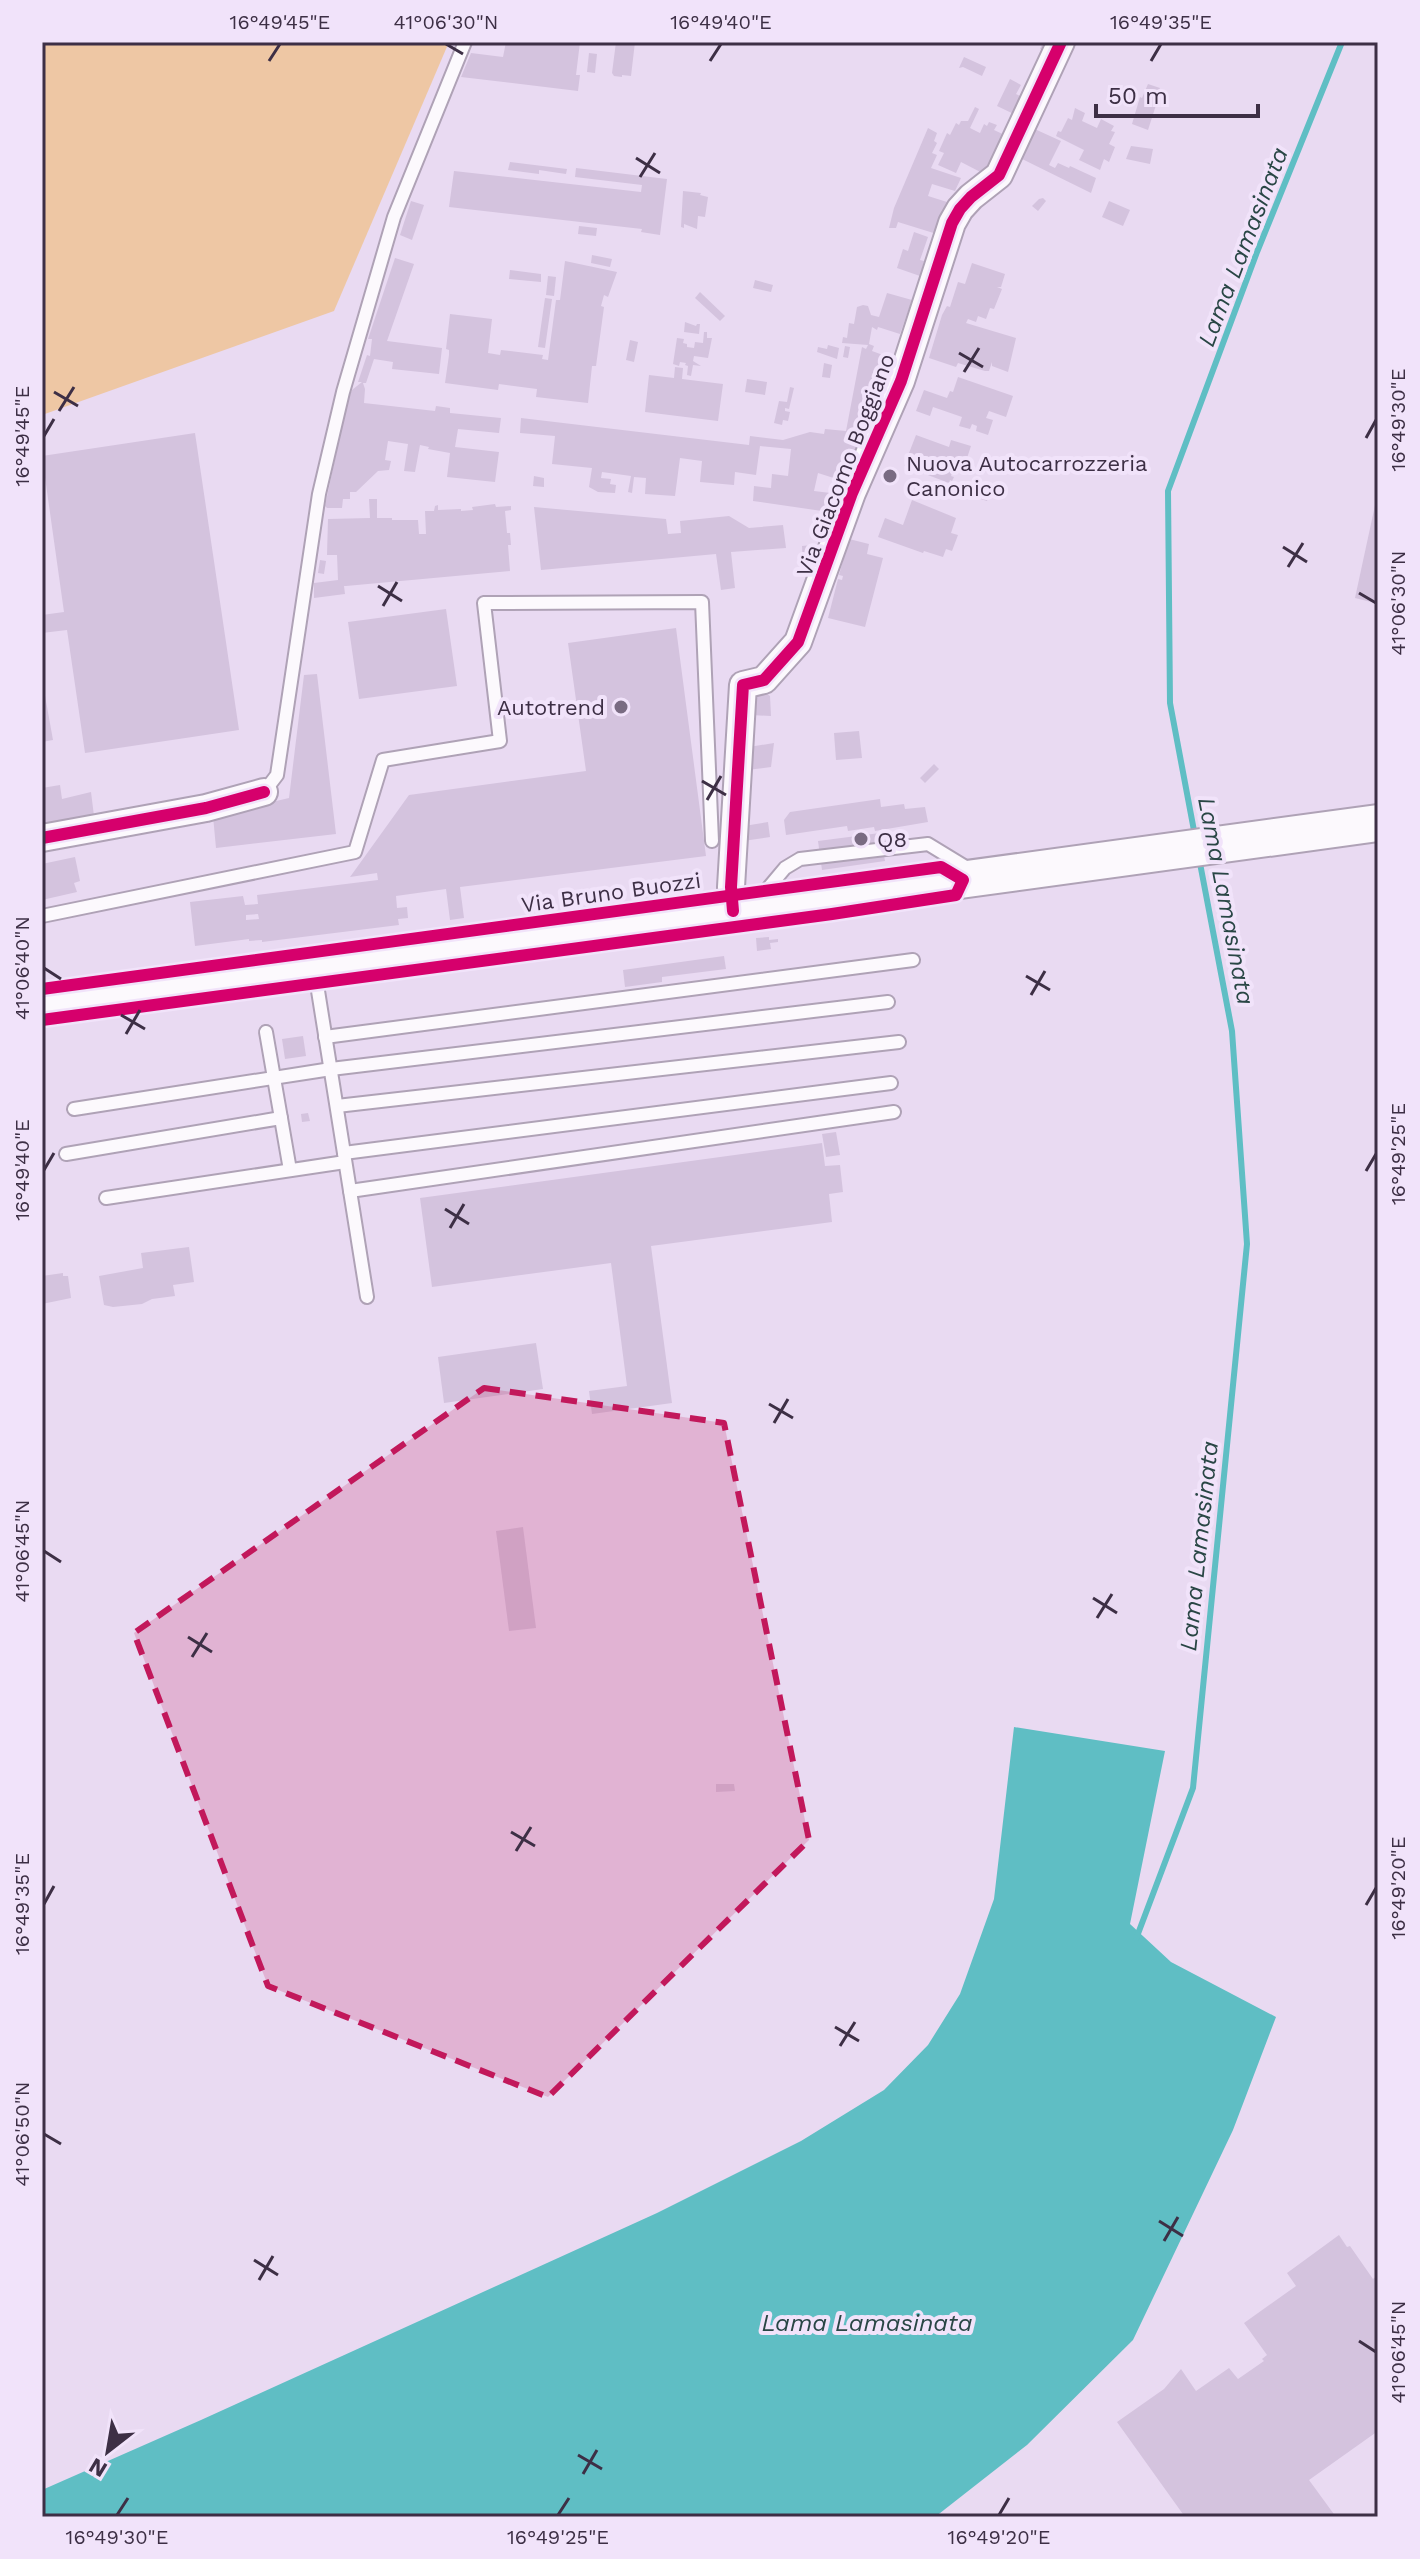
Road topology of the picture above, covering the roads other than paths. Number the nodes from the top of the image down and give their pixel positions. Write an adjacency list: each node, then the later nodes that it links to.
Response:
1 (465, 42): 3 (lane)
2 (1061, 42): 7 (street, Via Giacomo Boggiano)
3 (264, 792): 5 (street)
4 (1378, 823): 7 (main road, Via Bruno Buozzi)
5 (42, 838)
6 (712, 841): 8 (lane)
7 (742, 910): 10 (main road, Via Bruno Buozzi)
8 (42, 916)
9 (913, 960): 14 (lane)
10 (314, 968): 12 (main road, Via Bruno Buozzi); 14 (lane)
11 (888, 1002): 16 (lane)
12 (42, 1005)
13 (266, 1032): 17 (lane)
14 (325, 1037): 16 (lane)
15 (899, 1042): 19 (lane)
16 (331, 1069): 17 (lane); 19 (lane)
17 (274, 1078): 20 (lane); 22 (lane)
18 (891, 1083): 24 (lane)
19 (337, 1106): 24 (lane)
20 (74, 1109)
21 (894, 1112): 26 (lane)
22 (281, 1118): 23 (lane); 25 (lane)
23 (66, 1154)
24 (344, 1157): 25 (lane); 26 (lane)
25 (290, 1170): 27 (lane)
26 (350, 1191): 28 (lane)
27 (106, 1198)
28 (367, 1297)

